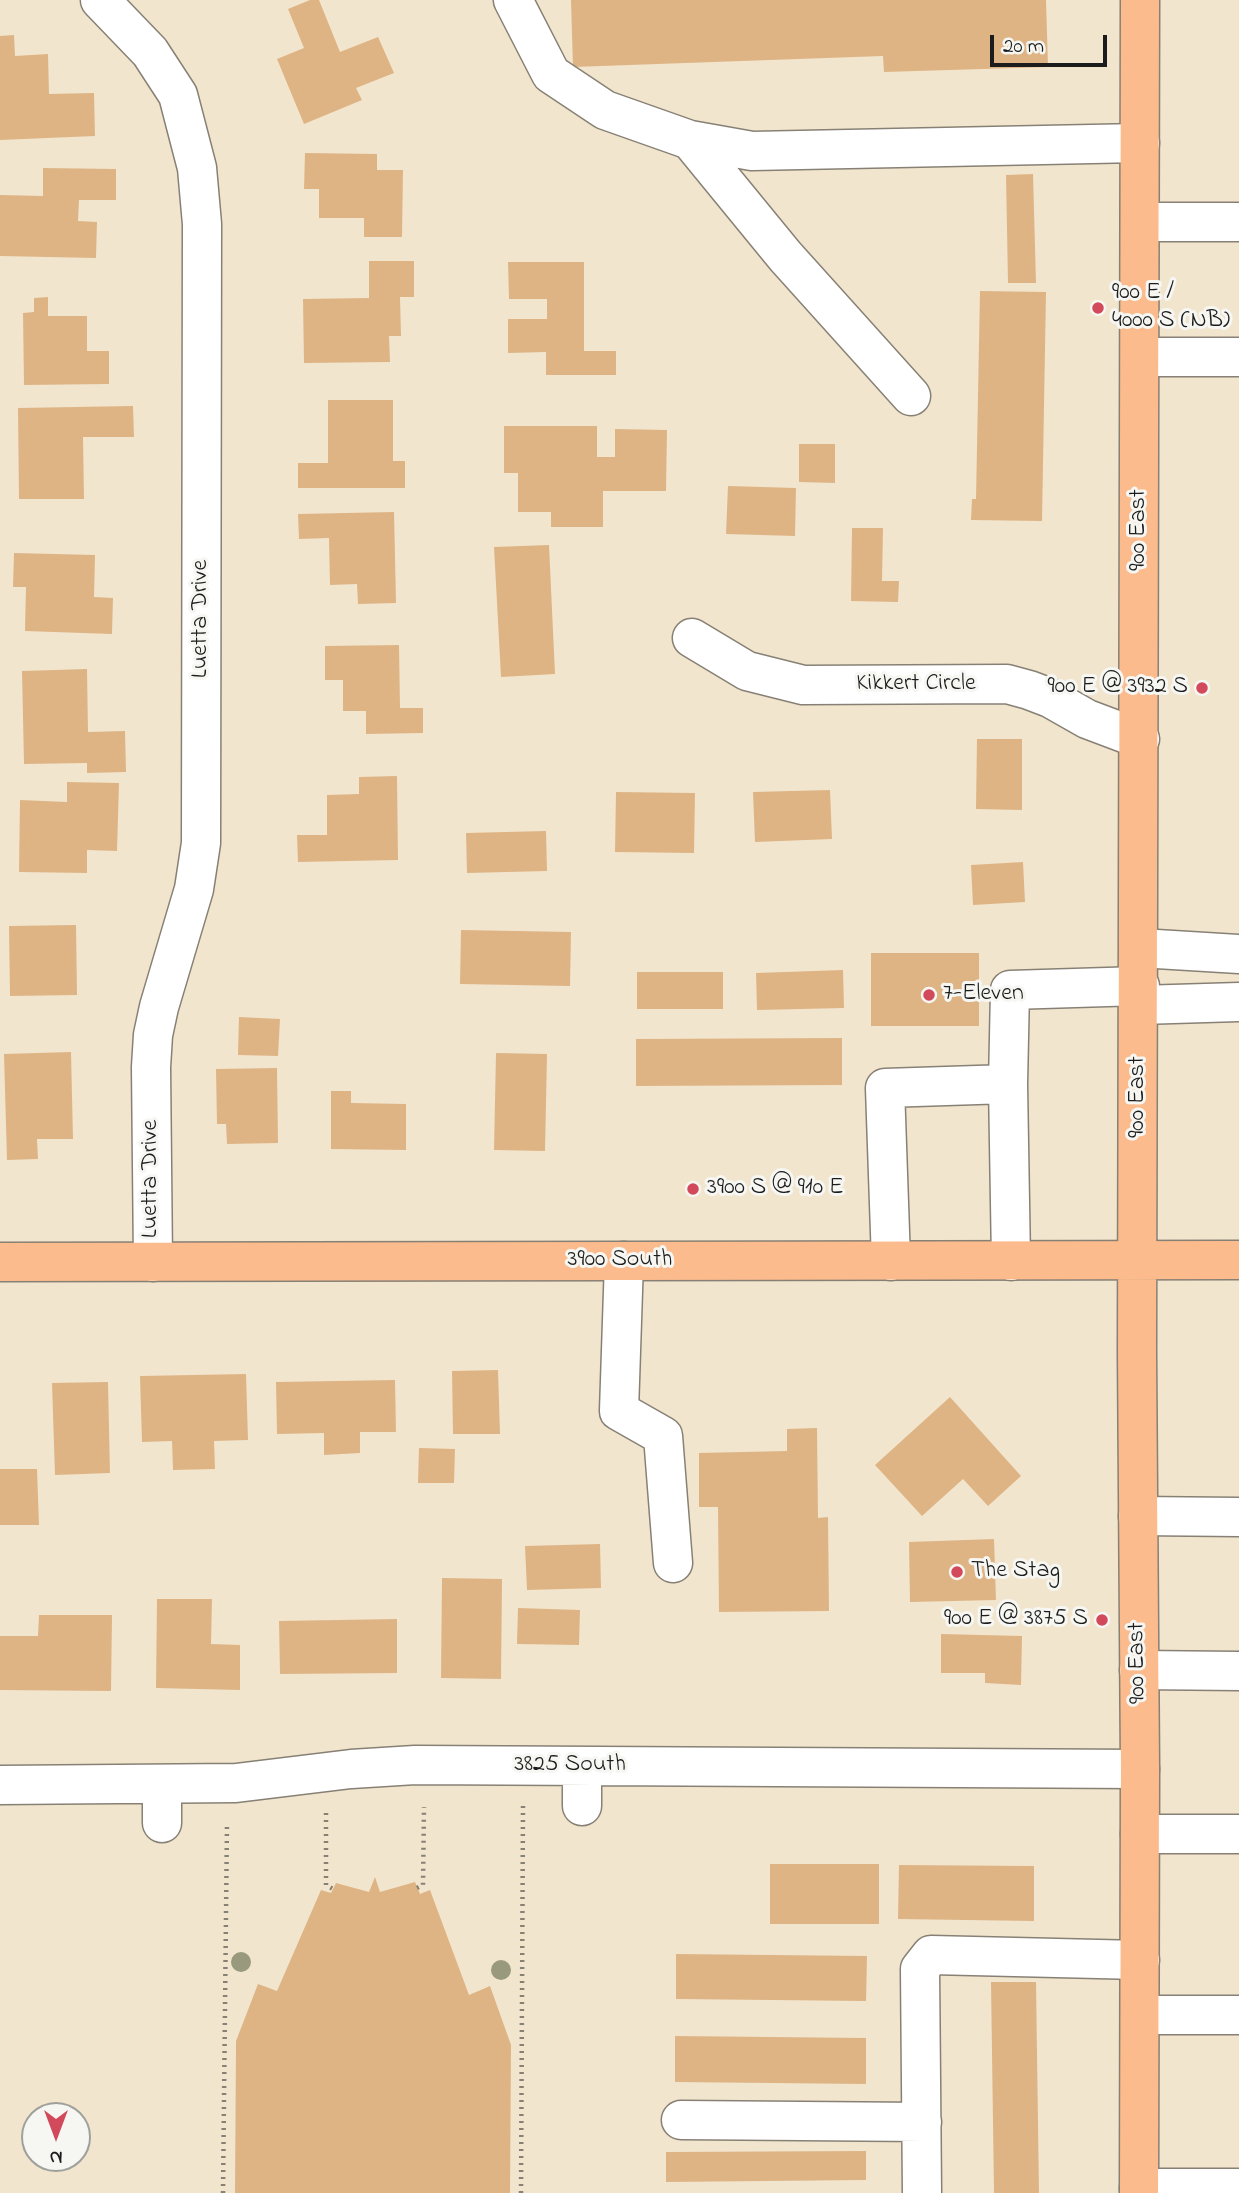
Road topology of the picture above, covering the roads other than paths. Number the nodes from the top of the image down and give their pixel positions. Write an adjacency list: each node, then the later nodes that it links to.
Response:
1 (100, 0): 24 (street, Luetta Drive)
2 (513, 0): 4 (street)
3 (1140, 0): 5 (main road, 900 East)
4 (690, 140): 5 (street); 10 (street)
5 (1140, 144): 6 (main road, 900 East)
6 (1140, 222): 7 (street); 8 (main road, 900 East)
7 (1239, 222)
8 (1140, 357): 9 (street); 12 (main road, 900 East)
9 (1239, 357)
10 (911, 396)
11 (692, 638): 12 (street, Kikkert Circle)
12 (1140, 739): 13 (main road, 900 East)
13 (1140, 948): 14 (street); 15 (main road, 900 East)
14 (1239, 954)
15 (1140, 995): 16 (street); 17 (street); 21 (main road, 900 East)
16 (1239, 1002)
17 (1008, 1084): 19 (street); 20 (street)
18 (624, 1261): 19 (main road, 3900 South); 24 (main road, 3900 South); 27 (street)
19 (891, 1261): 20 (main road, 3900 South)
20 (1011, 1261): 21 (main road, 3900 South)
21 (1138, 1261): 22 (main road, 3900 South); 25 (main road, 900 East)
22 (1239, 1261)
23 (0, 1262): 24 (main road, 3900 South)
24 (153, 1262)
25 (1138, 1516): 26 (street); 28 (main road, 900 East)
26 (1239, 1517)
27 (673, 1563)
28 (1139, 1670): 29 (street); 31 (main road, 900 East)
29 (1239, 1671)
30 (582, 1766): 31 (street, 3825 South); 32 (street, 3825 South); 34 (street)
31 (1140, 1769): 36 (main road, 900 East)
32 (162, 1784): 33 (street, 3825 South); 35 (street)
33 (0, 1785)
34 (582, 1806)
35 (162, 1823)
36 (1140, 1834): 37 (street); 38 (main road, 900 East)
37 (1239, 1834)
38 (1140, 1960): 39 (main road, 900 East); 42 (street)
39 (1140, 2015): 40 (street); 44 (main road, 900 East)
40 (1239, 2015)
41 (681, 2120): 42 (street)
42 (922, 2122): 45 (street)
43 (1239, 2188): 44 (street)
44 (1139, 2191)
45 (922, 2193)

